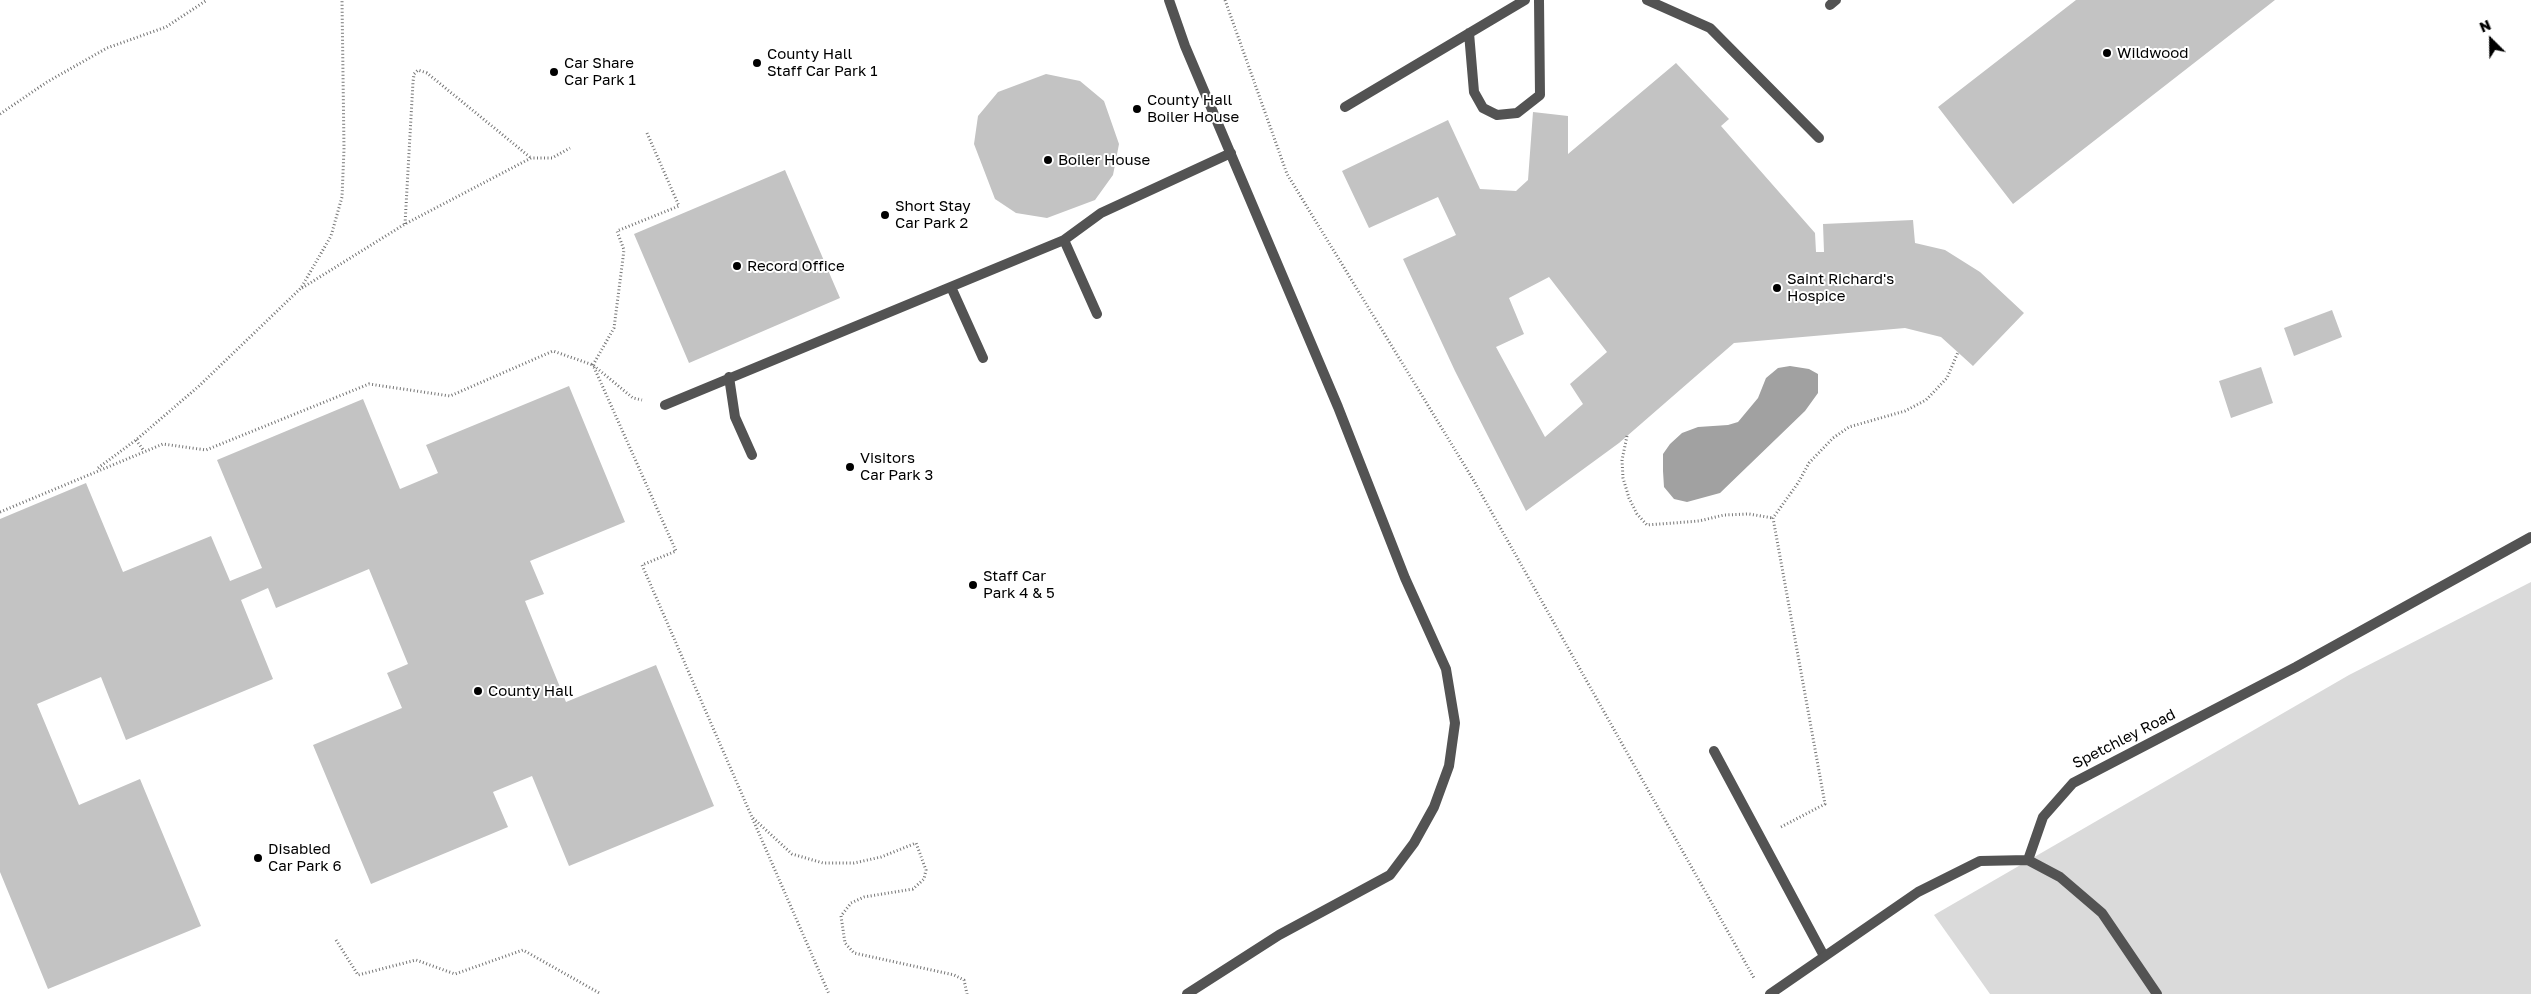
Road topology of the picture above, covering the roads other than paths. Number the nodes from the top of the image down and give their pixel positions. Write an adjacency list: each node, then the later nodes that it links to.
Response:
1 (1169, 0): 8 (street)
2 (1525, 0): 5 (street)
3 (1539, 0): 5 (street)
4 (1647, 0): 7 (street)
5 (1469, 33): 6 (street)
6 (1345, 107)
7 (1819, 138)
8 (1232, 152): 9 (street); 20 (street)
9 (1064, 240): 10 (street); 11 (street)
10 (951, 287): 12 (street); 13 (street)
11 (1096, 314)
12 (983, 358)
13 (729, 377): 14 (street); 15 (street)
14 (665, 405)
15 (752, 455)
16 (2531, 537): 18 (street, Spetchley Road)
17 (1714, 751): 19 (street)
18 (2028, 860): 19 (street); 22 (street)
19 (1824, 956): 21 (street)
20 (1187, 994)
21 (1770, 994)
22 (2157, 994)

